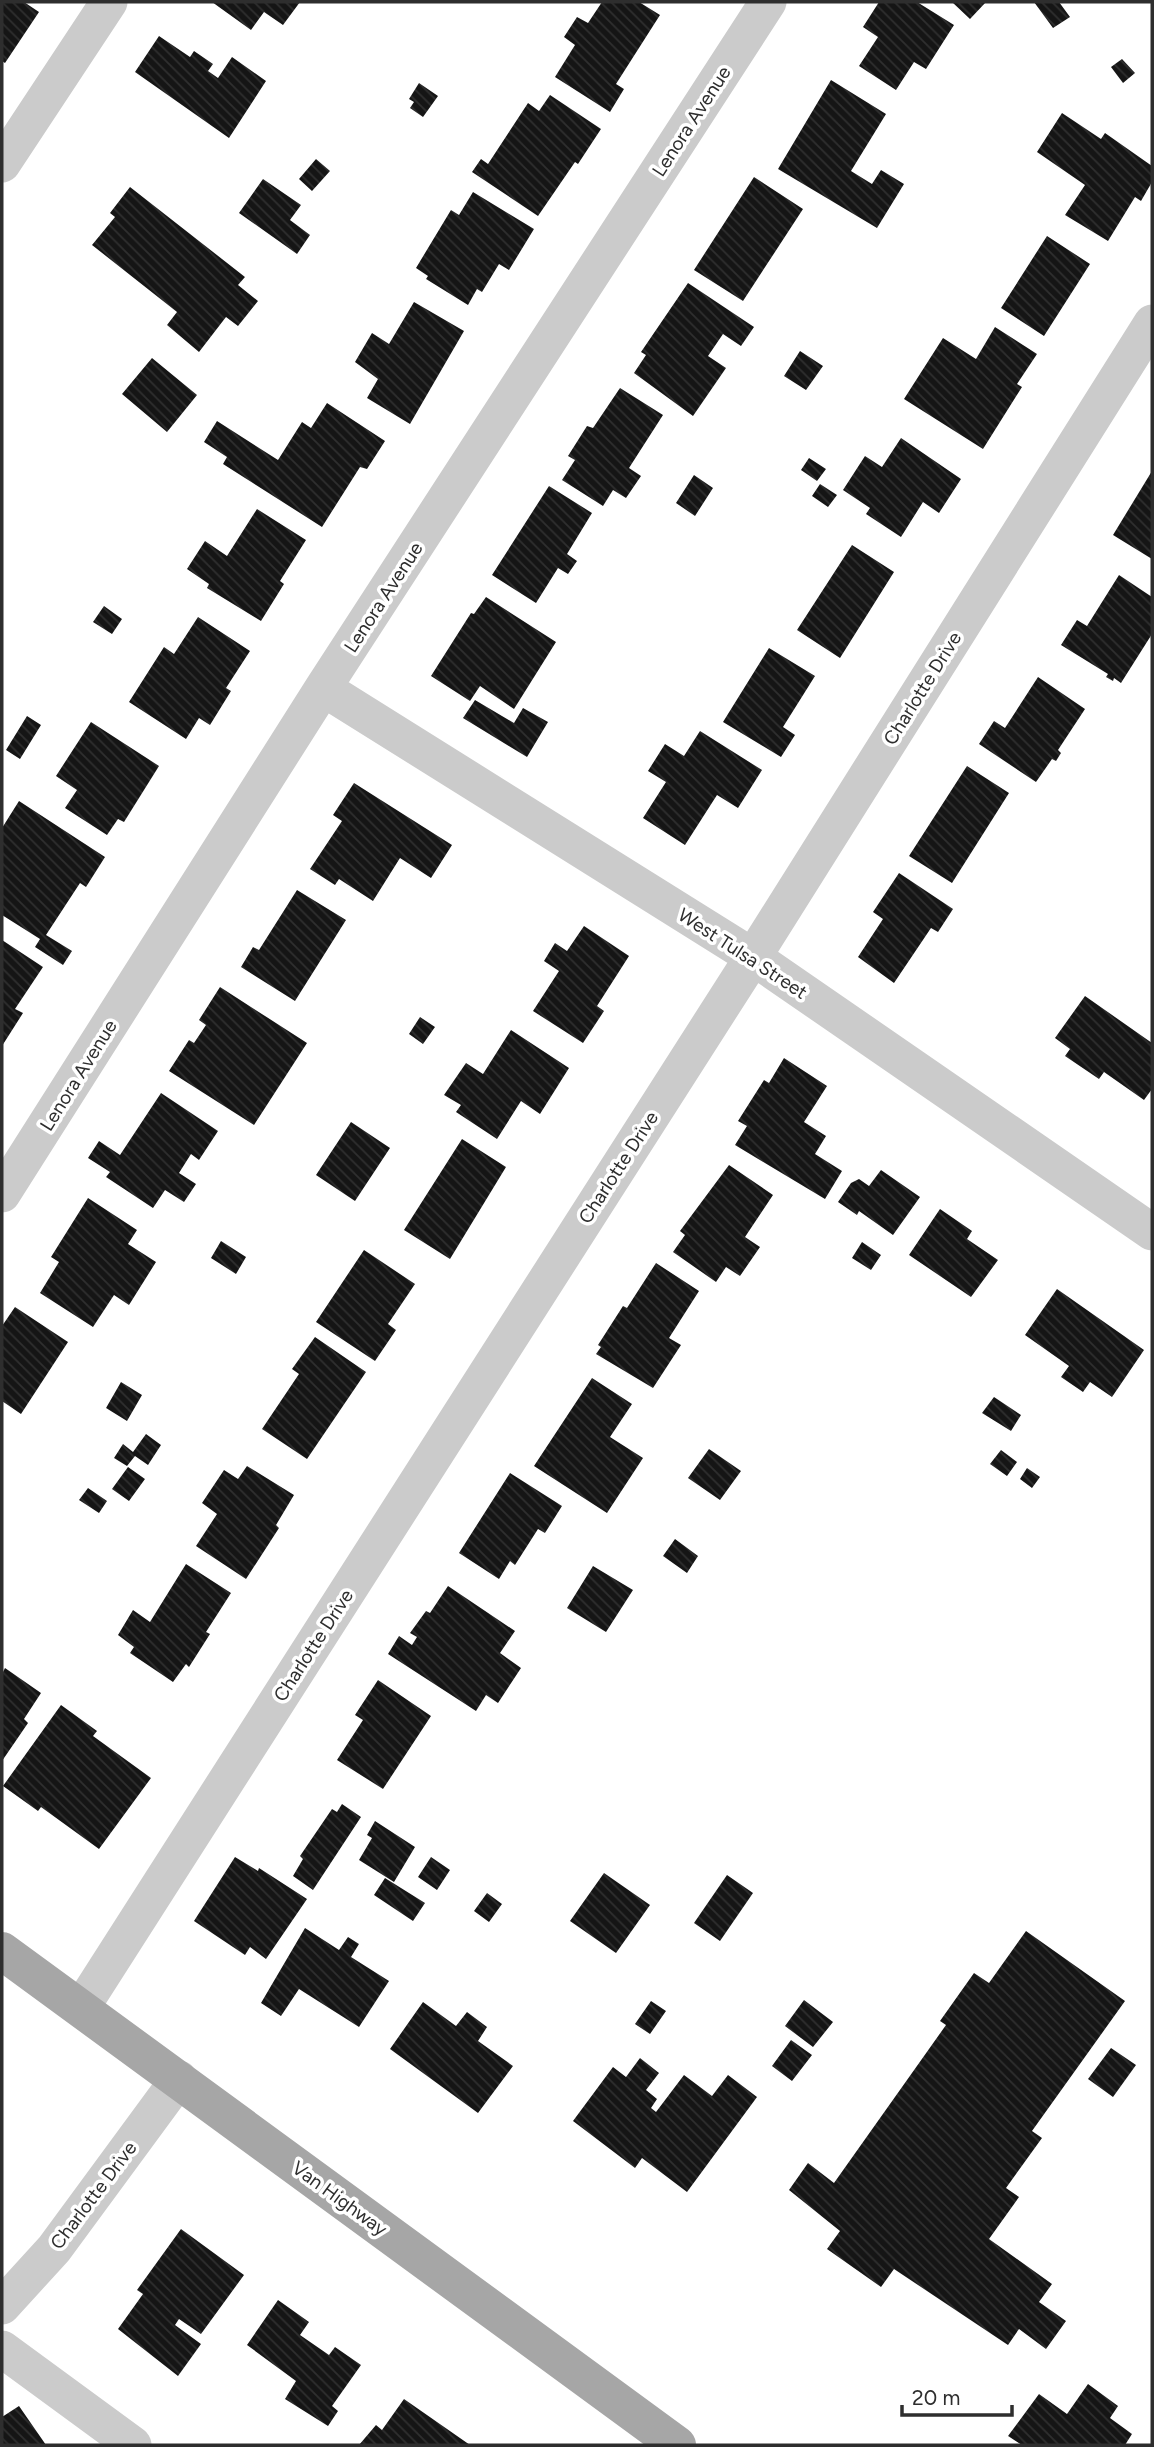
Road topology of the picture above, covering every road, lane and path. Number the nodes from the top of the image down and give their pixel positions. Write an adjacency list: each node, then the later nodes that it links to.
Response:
1 (109, 2): 3 (street)
2 (768, 2): 5 (street, Lenora Avenue)
3 (2, 164)
4 (1152, 323): 6 (street, Charlotte Drive)
5 (323, 688): 6 (street, West Tulsa Street); 7 (street, Lenora Avenue)
6 (752, 957): 8 (street, West Tulsa Street); 10 (street, Charlotte Drive)
7 (2, 1194)
8 (1152, 1232)
9 (2, 1951): 10 (main road, Van Highway)
10 (81, 2008): 11 (main road, Van Highway)
11 (179, 2080): 12 (street, Charlotte Drive); 15 (main road, Van Highway)
12 (2, 2306)
13 (2, 2349): 14 (street)
14 (133, 2445)
15 (677, 2445)

